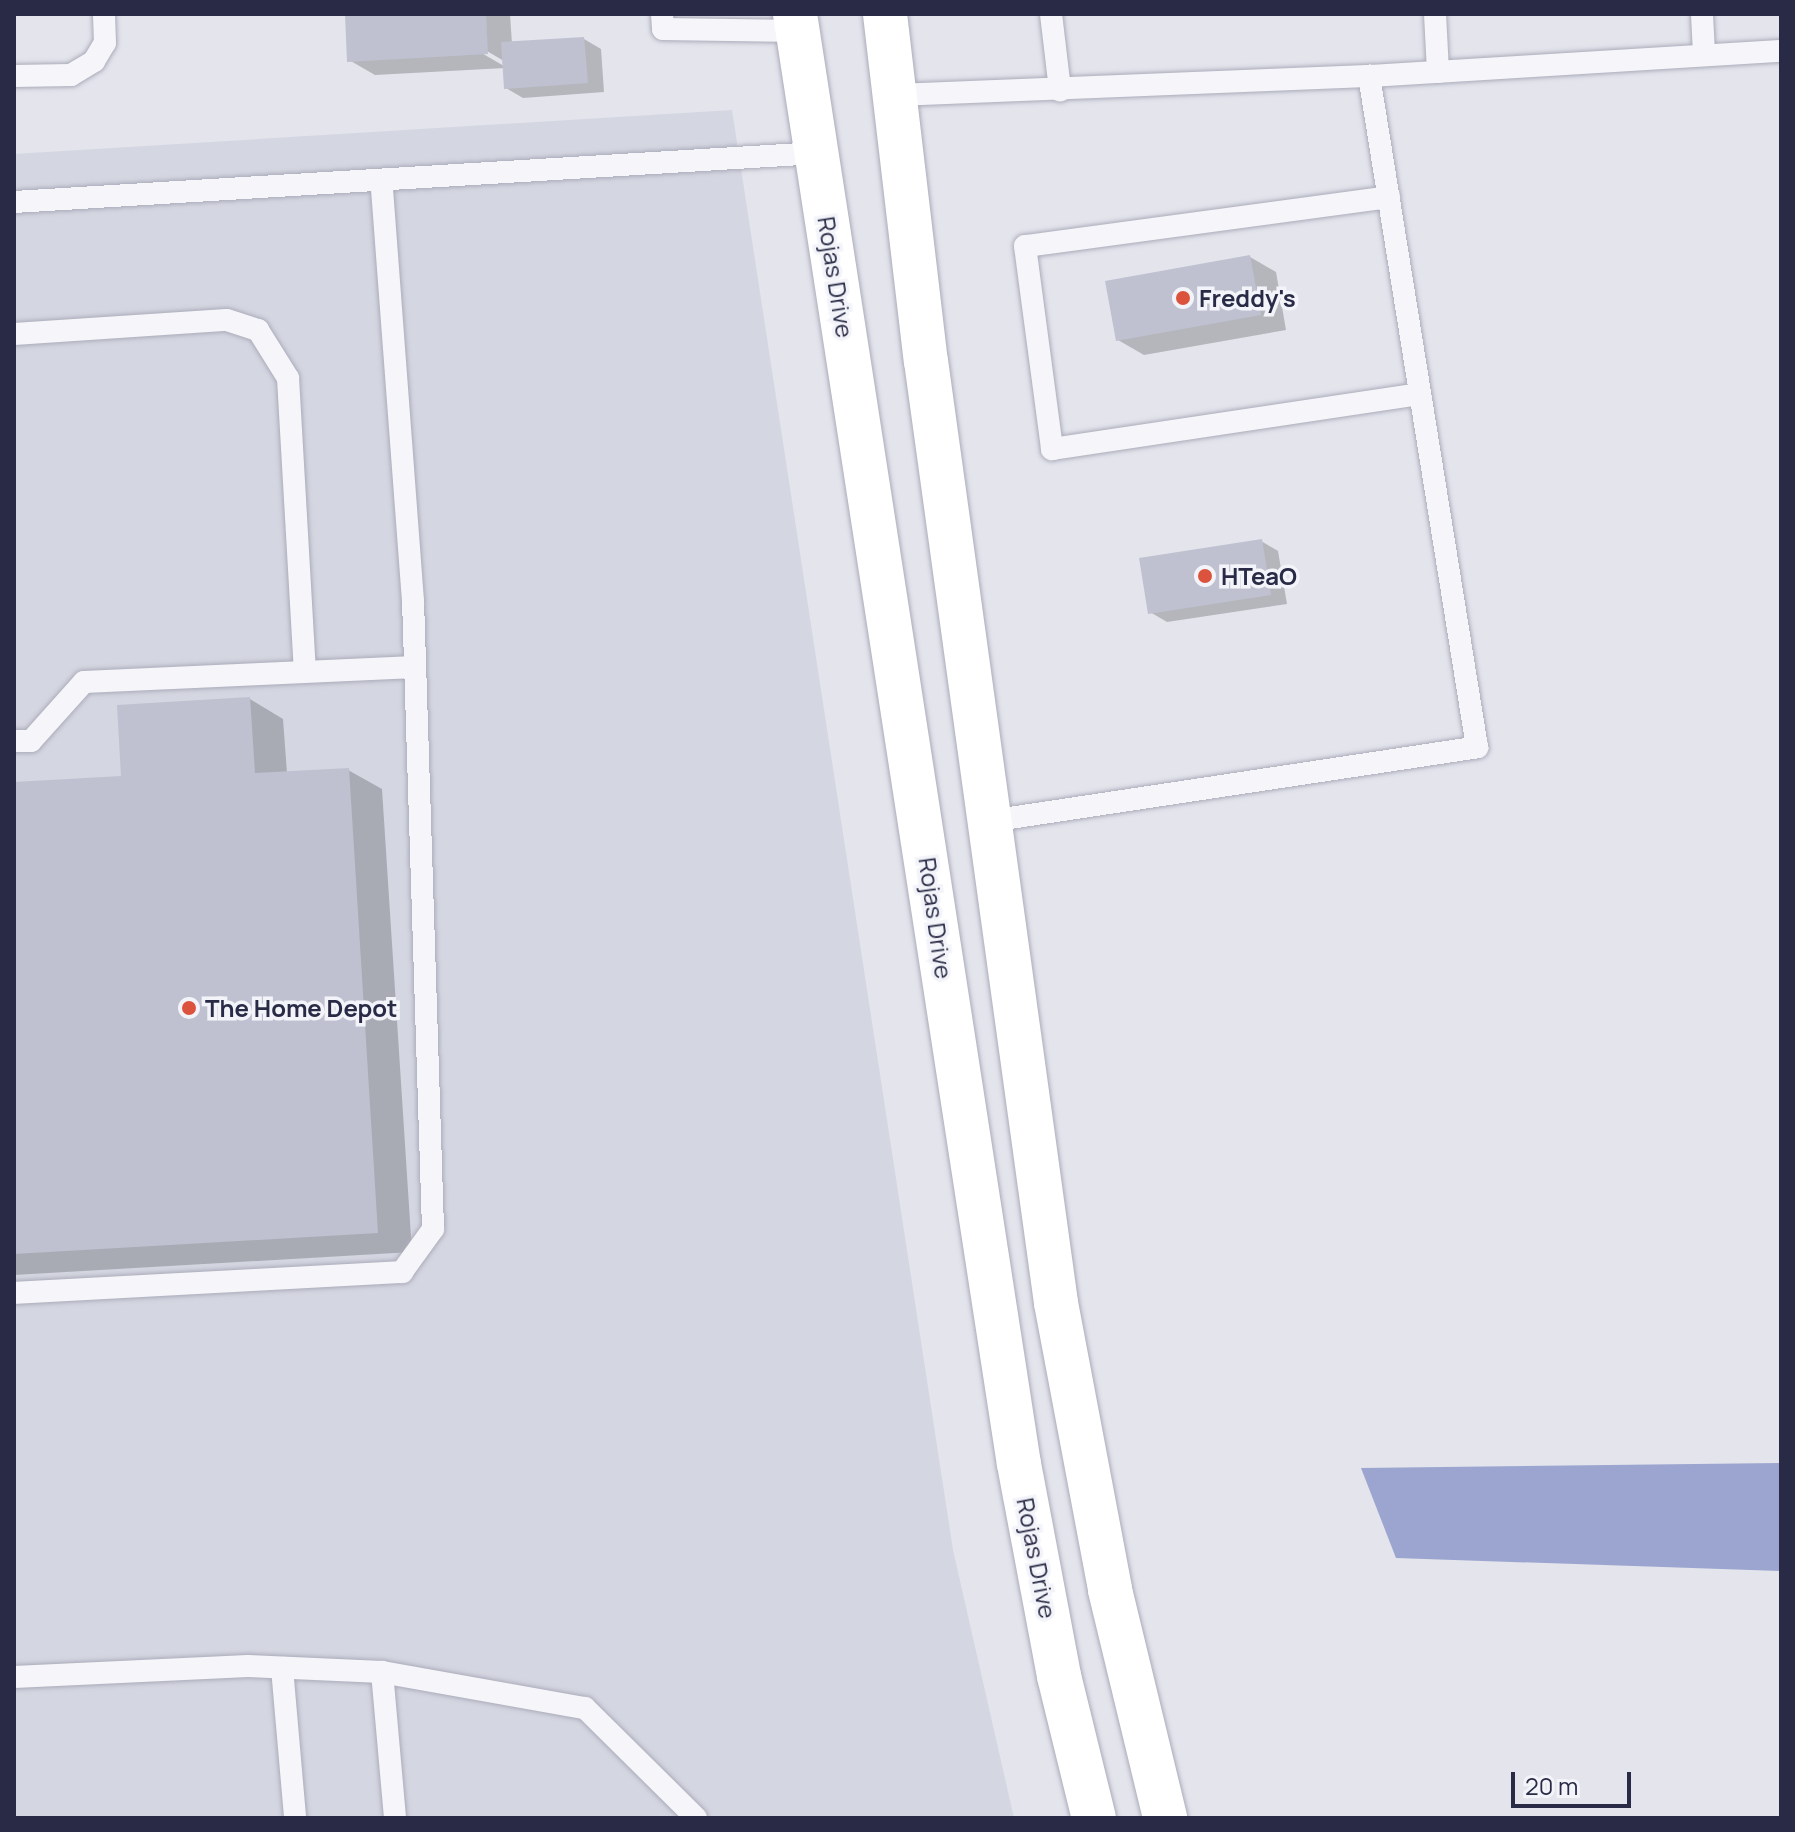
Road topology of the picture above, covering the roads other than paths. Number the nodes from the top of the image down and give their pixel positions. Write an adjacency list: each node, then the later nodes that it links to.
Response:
1 (104, 14): 11 (lane)
2 (662, 14): 7 (lane)
3 (885, 14): 14 (main road)
4 (1051, 14): 13 (lane)
5 (1435, 14): 10 (lane)
6 (1702, 14): 9 (lane)
7 (796, 22): 15 (main road, Rojas Drive)
8 (1781, 51): 9 (lane)
9 (1704, 54): 10 (lane)
10 (1438, 72): 12 (lane)
11 (14, 76)
12 (1369, 76): 13 (lane); 17 (lane)
13 (1060, 90): 14 (lane)
14 (895, 95): 24 (main road)
15 (817, 153): 16 (lane); 25 (main road, Rojas Drive)
16 (381, 180): 18 (lane); 21 (lane)
17 (1389, 197): 20 (lane); 20 (lane)
18 (14, 202)
19 (14, 334): 22 (lane)
20 (1418, 394): 24 (lane)
21 (415, 667): 22 (lane); 26 (lane)
22 (305, 672): 23 (lane)
23 (14, 741)
24 (990, 821): 25 (main road); 30 (main road)
25 (922, 824): 31 (main road, Rojas Drive)
26 (14, 1293)
27 (282, 1668): 28 (lane); 29 (lane); 32 (lane)
28 (382, 1672): 33 (lane); 34 (lane)
29 (14, 1677)
30 (1142, 1721): 31 (main road); 36 (main road)
31 (1074, 1739): 35 (main road, Rojas Drive)
32 (295, 1818)
33 (395, 1818)
34 (696, 1818)
35 (1094, 1818)
36 (1165, 1818)

